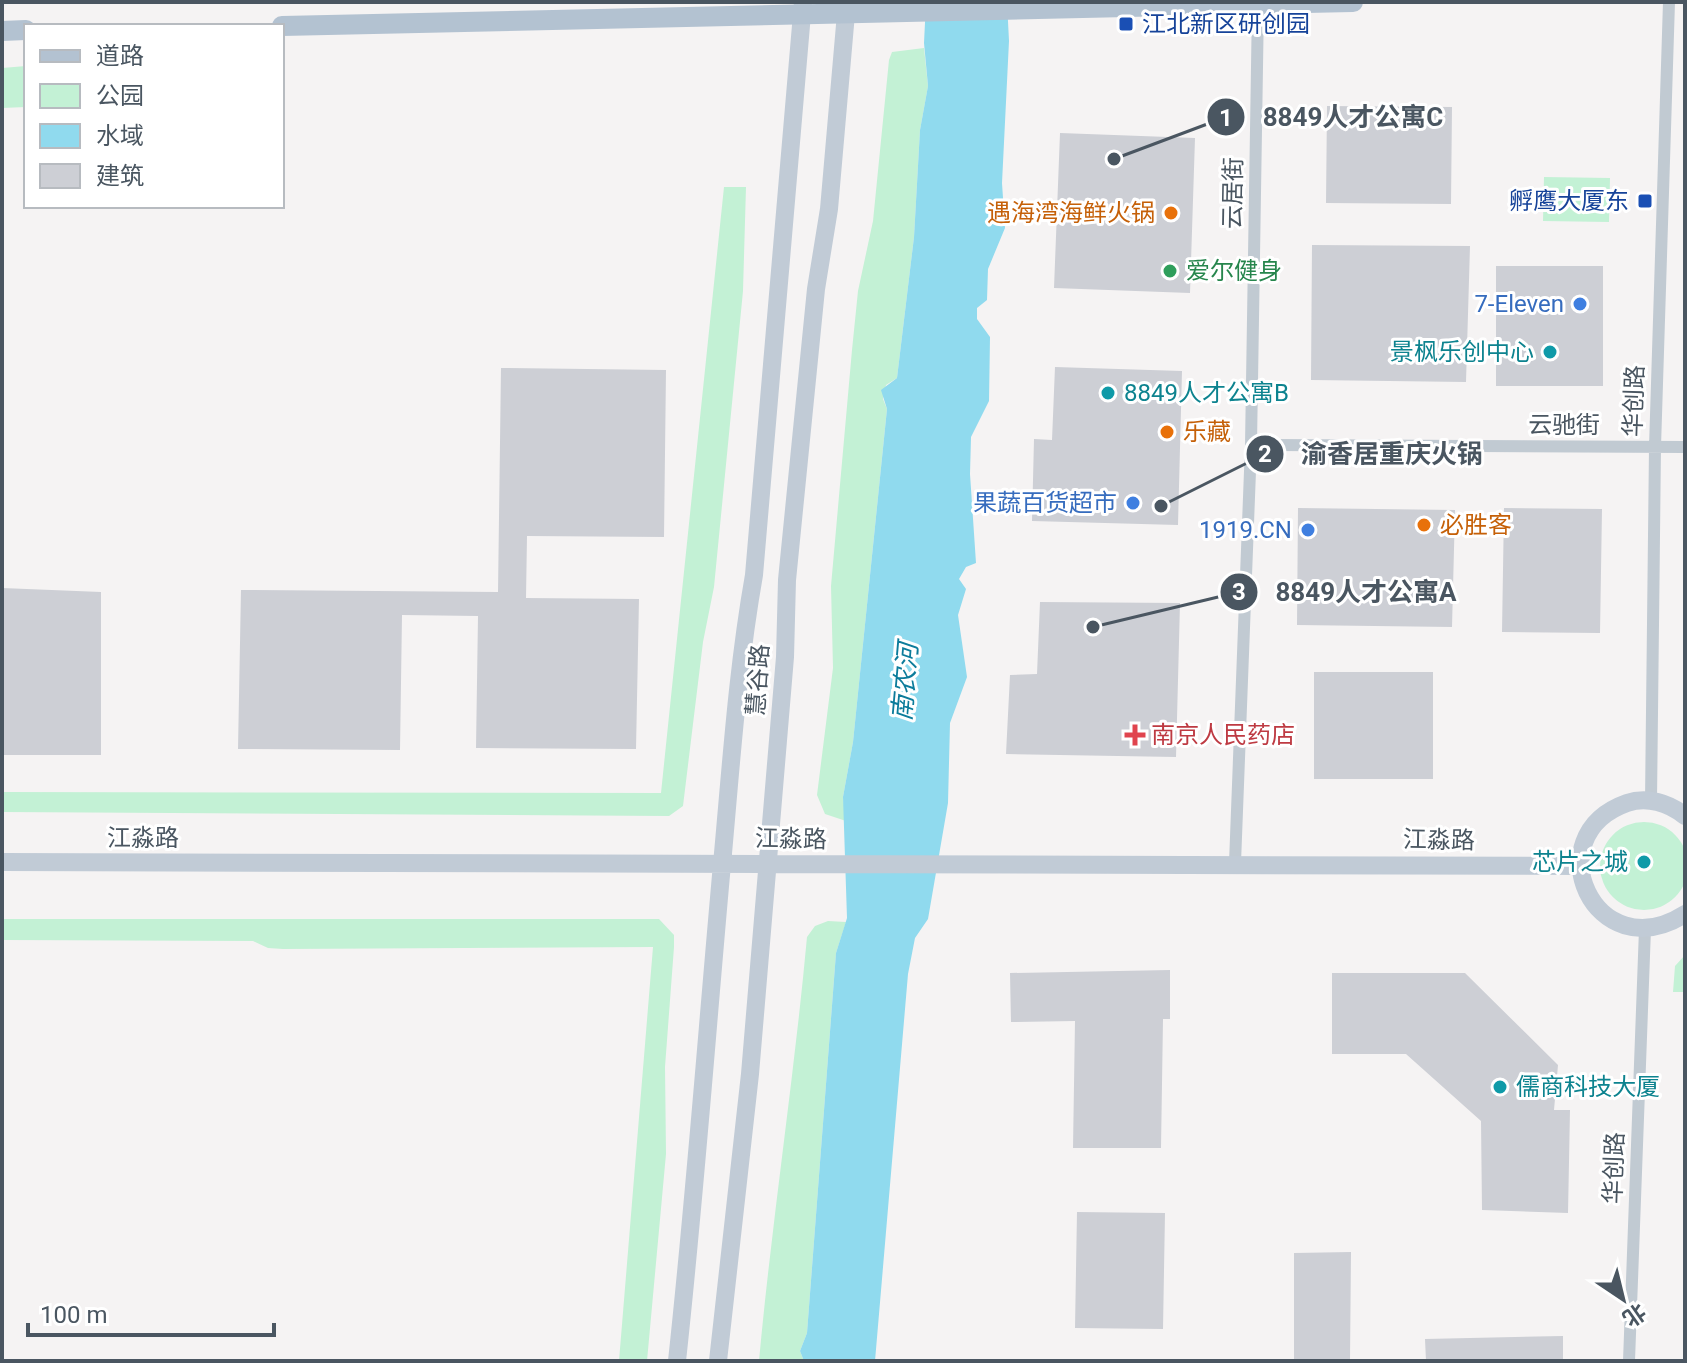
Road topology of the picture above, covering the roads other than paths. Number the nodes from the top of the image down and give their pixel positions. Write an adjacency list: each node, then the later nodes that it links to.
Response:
1 (1353, 2): 3 (main road)
2 (1669, 2): 10 (street, 华创路)
3 (1258, 4): 5 (main road); 9 (street, 云居街)
4 (802, 9): 5 (main road); 6 (main road); 16 (main road, 慧谷路)
5 (846, 9): 15 (main road, 慧谷路)
6 (284, 26)
7 (24, 30): 8 (main road)
8 (2, 31)
9 (1251, 445): 10 (street, 云驰街); 17 (street, 云居街)
10 (1655, 447): 11 (street, 云驰街); 12 (street, 华创路)
11 (1685, 447)
12 (1651, 801): 13 (main road); 18 (main road)
13 (1685, 816)
14 (2, 862): 16 (main road, 江淼路)
15 (767, 862): 16 (main road, 江淼路); 17 (main road, 江淼路); 22 (main road, 慧谷路)
16 (722, 863): 21 (main road, 慧谷路)
17 (1235, 863): 18 (main road, 江淼路)
18 (1579, 866): 20 (main road)
19 (1685, 914): 20 (main road)
20 (1645, 929): 23 (street, 华创路)
21 (677, 1361)
22 (718, 1361)
23 (1629, 1361)

